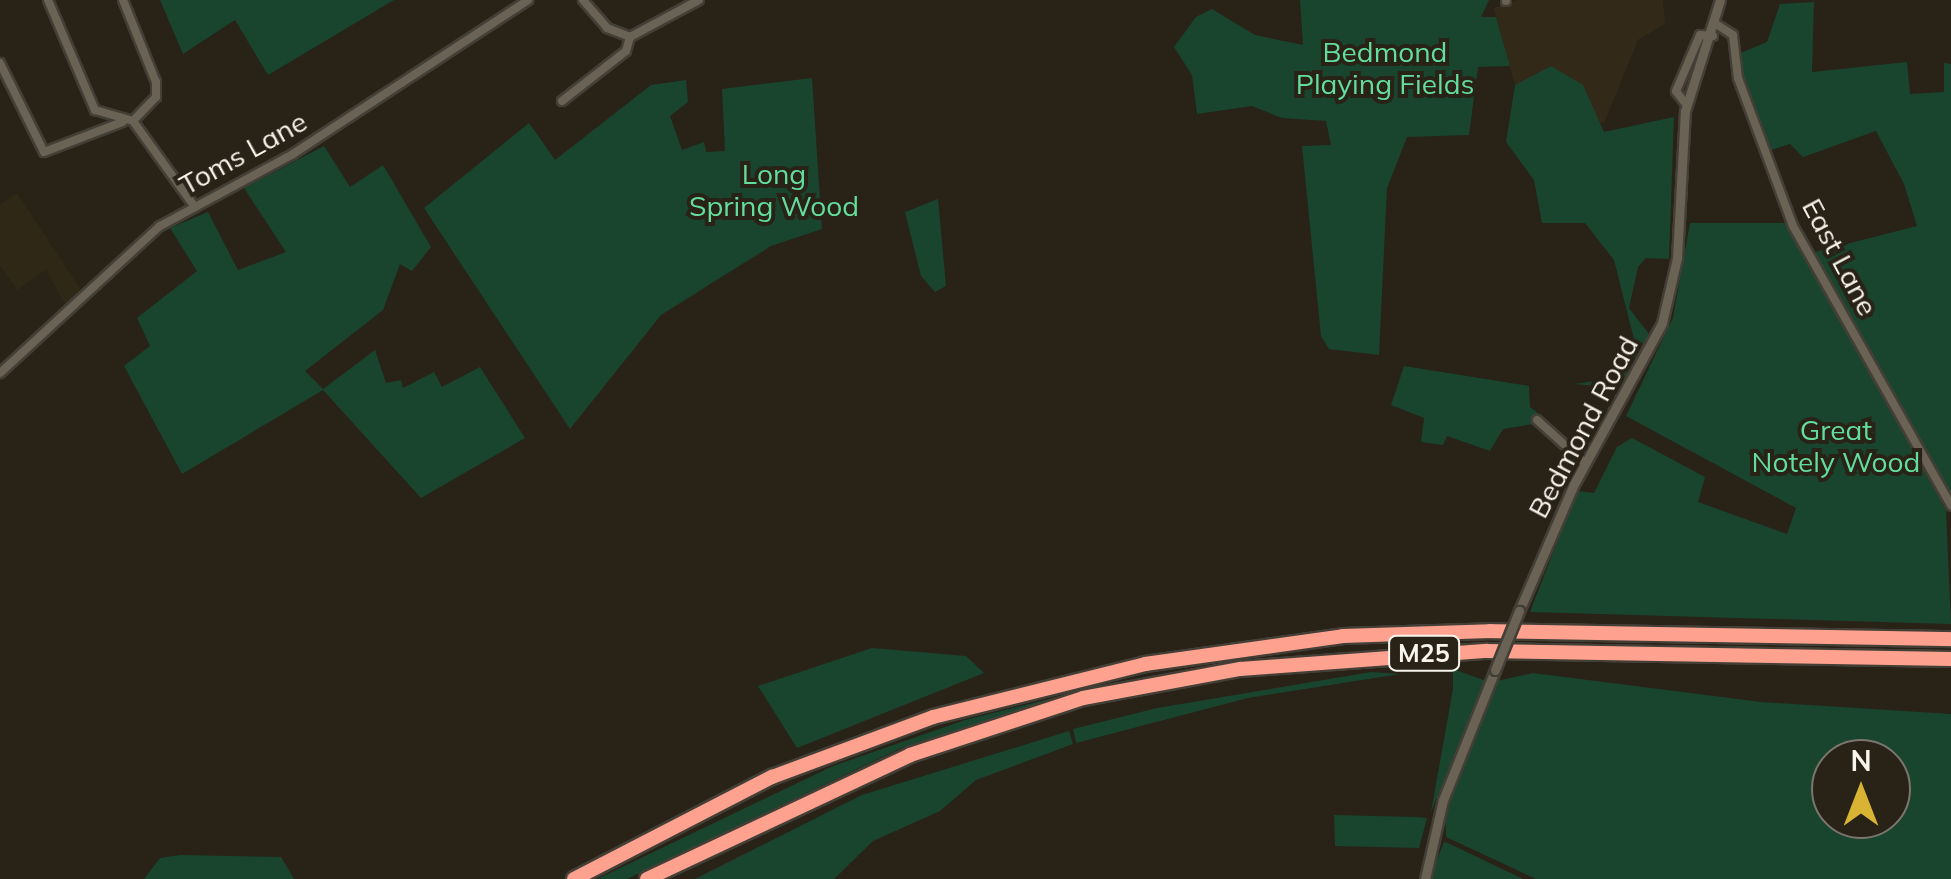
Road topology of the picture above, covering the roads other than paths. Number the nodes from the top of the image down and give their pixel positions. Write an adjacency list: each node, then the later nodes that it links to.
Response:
1 (48, 0): 11 (street)
2 (124, 0): 13 (street)
3 (527, 0): 15 (street, Toms Lane)
4 (584, 0): 8 (street)
5 (699, 0): 8 (street)
6 (1720, 0): 7 (street, Bedmond Road)
7 (1716, 24): 18 (street, Bedmond Road); 19 (street, East Lane)
8 (630, 37): 10 (street)
9 (0, 64): 14 (street)
10 (562, 101)
11 (98, 112): 12 (street); 14 (street)
12 (122, 122): 13 (street); 14 (street)
13 (133, 122): 15 (street)
14 (97, 134)
15 (194, 206): 16 (street, Toms Lane)
16 (0, 372)
17 (1537, 420): 18 (street)
18 (1585, 462): 24 (street, Bedmond Road, bridge)
19 (1951, 505)
20 (1951, 639): 22 (highway, M25)
21 (1951, 659): 23 (highway, M25)
22 (574, 879)
23 (647, 879)
24 (1425, 879)

